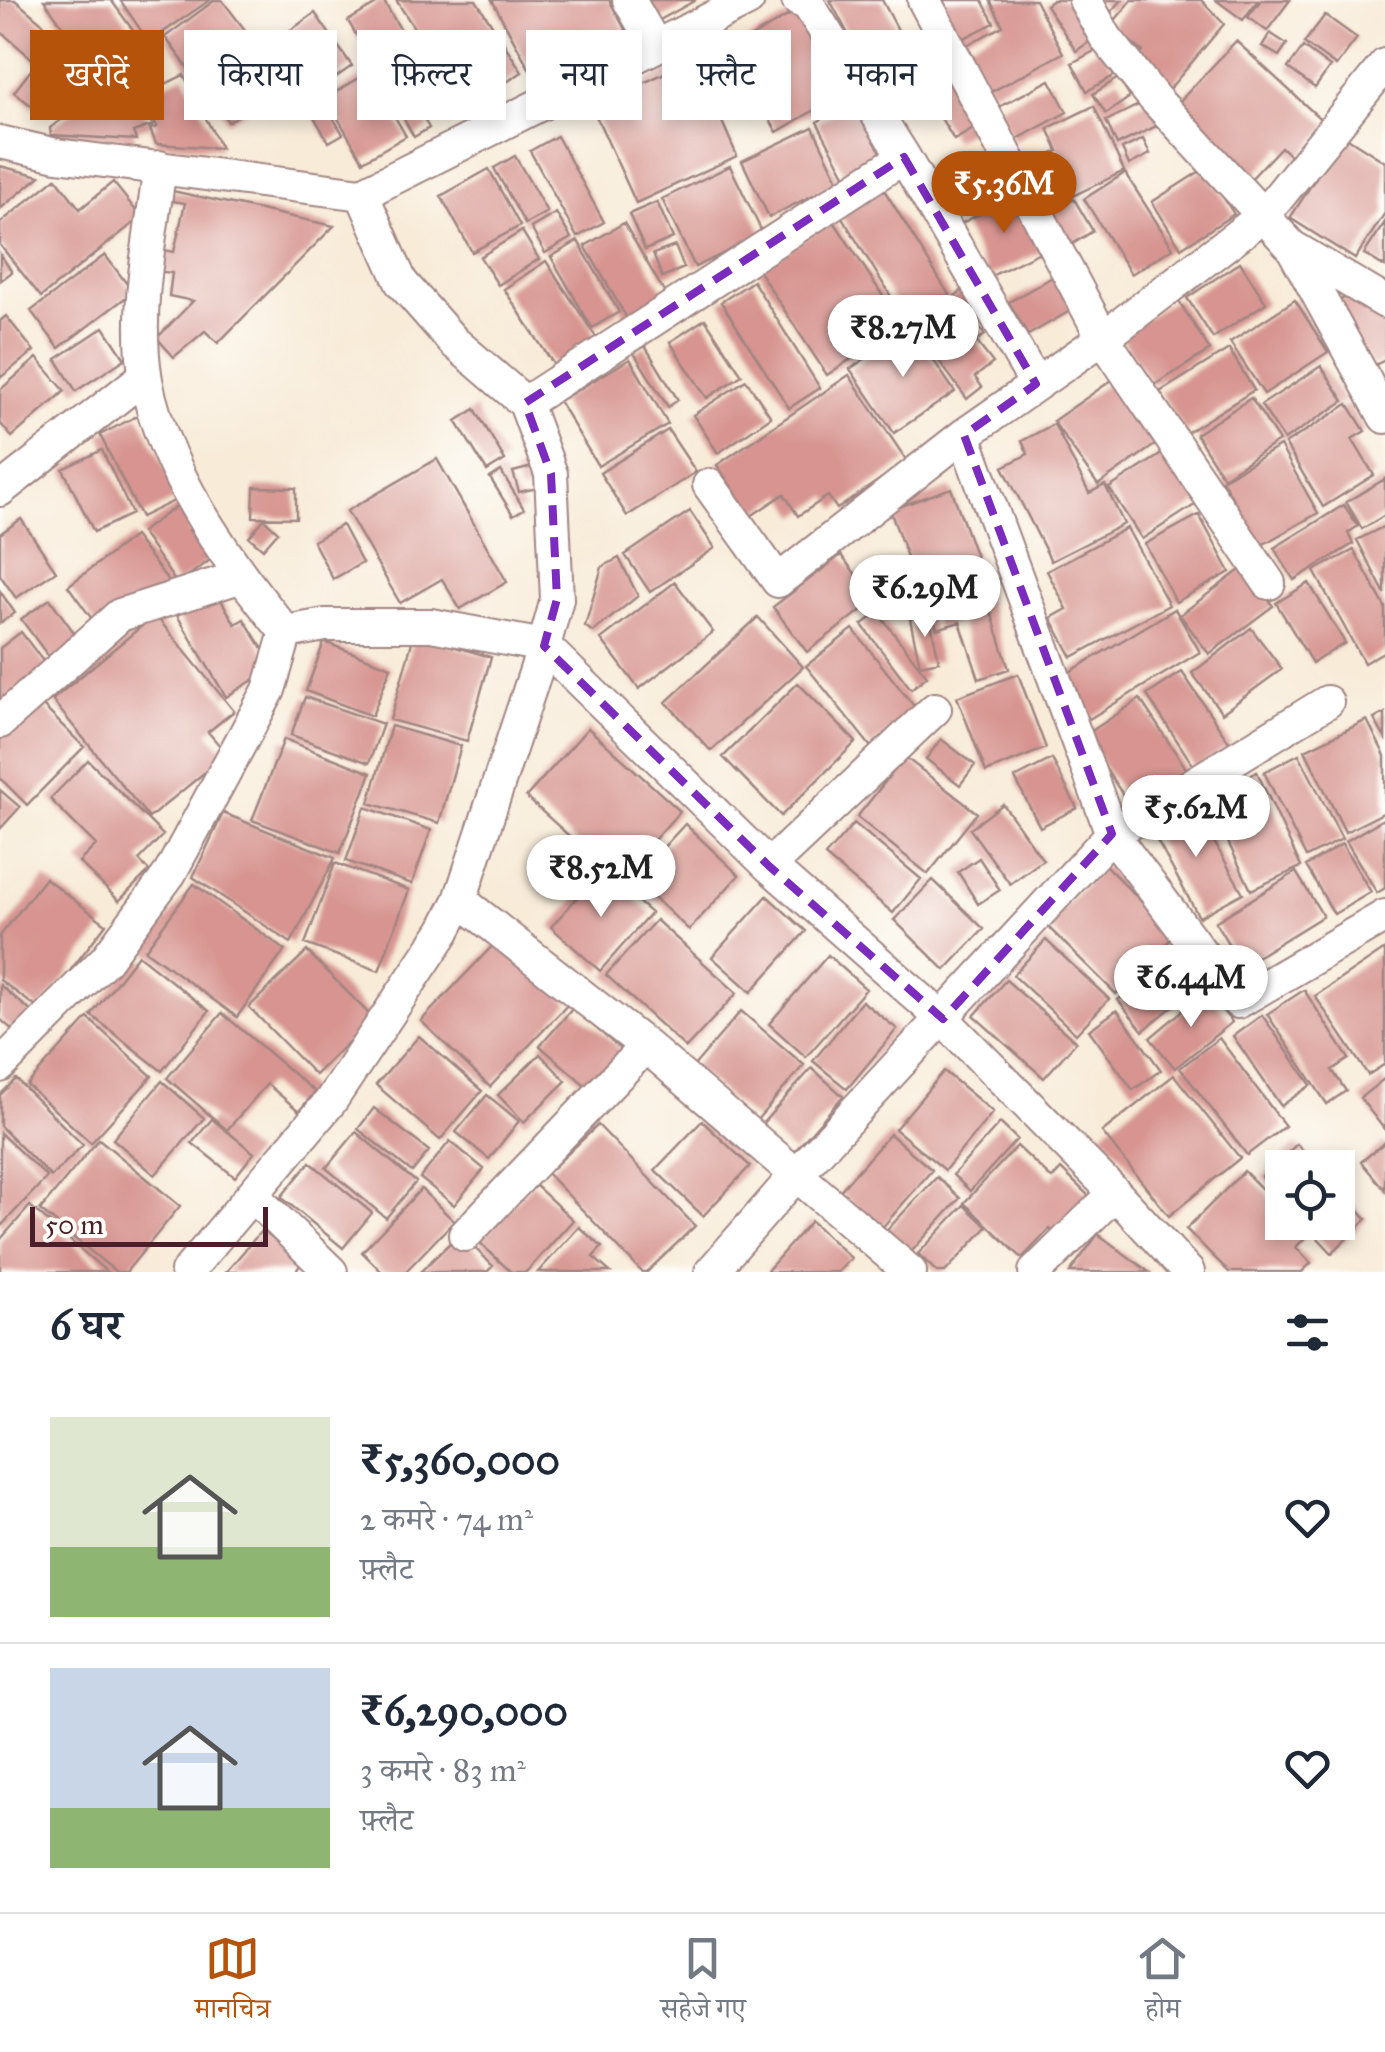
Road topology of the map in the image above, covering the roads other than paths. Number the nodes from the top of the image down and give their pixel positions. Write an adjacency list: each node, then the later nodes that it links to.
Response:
1 (629, 0): 6 (street)
2 (748, 0): 6 (street)
3 (798, 0): 9 (street)
4 (924, 0): 15 (street)
5 (1085, 0): 12 (street)
6 (655, 45): 11 (street)
7 (1385, 65): 12 (street)
8 (0, 142): 10 (street)
9 (904, 158): 17 (street); 18 (street)
10 (160, 166): 11 (street); 16 (street)
11 (362, 194): 18 (street)
12 (1263, 216): 13 (street); 15 (street)
13 (1292, 247): 14 (street); 19 (street)
14 (1385, 302)
15 (1103, 338): 17 (street); 24 (street)
16 (146, 376): 22 (street); 23 (street)
17 (1036, 384): 20 (street)
18 (525, 403): 26 (street)
19 (1385, 417)
20 (964, 434): 21 (street); 30 (street)
21 (709, 485)
22 (0, 490)
23 (239, 577): 25 (street); 29 (street)
24 (1269, 583)
25 (286, 632): 26 (street); 36 (street)
26 (544, 646): 31 (street); 32 (street)
27 (1327, 702): 30 (street)
28 (934, 709): 31 (street)
29 (0, 722)
30 (1112, 834): 33 (street); 34 (street)
31 (769, 866): 34 (street)
32 (460, 900): 35 (street); 39 (street)
33 (1385, 916)
34 (942, 1019): 37 (street); 38 (street)
35 (646, 1046): 37 (street); 40 (street)
36 (0, 1066)
37 (796, 1174): 43 (street); 44 (street)
38 (1115, 1193): 45 (street); 46 (street)
39 (254, 1196): 41 (street); 42 (street)
40 (466, 1235)
41 (186, 1272)
42 (331, 1272)
43 (711, 1272)
44 (910, 1272)
45 (1035, 1272)
46 (1188, 1272)

